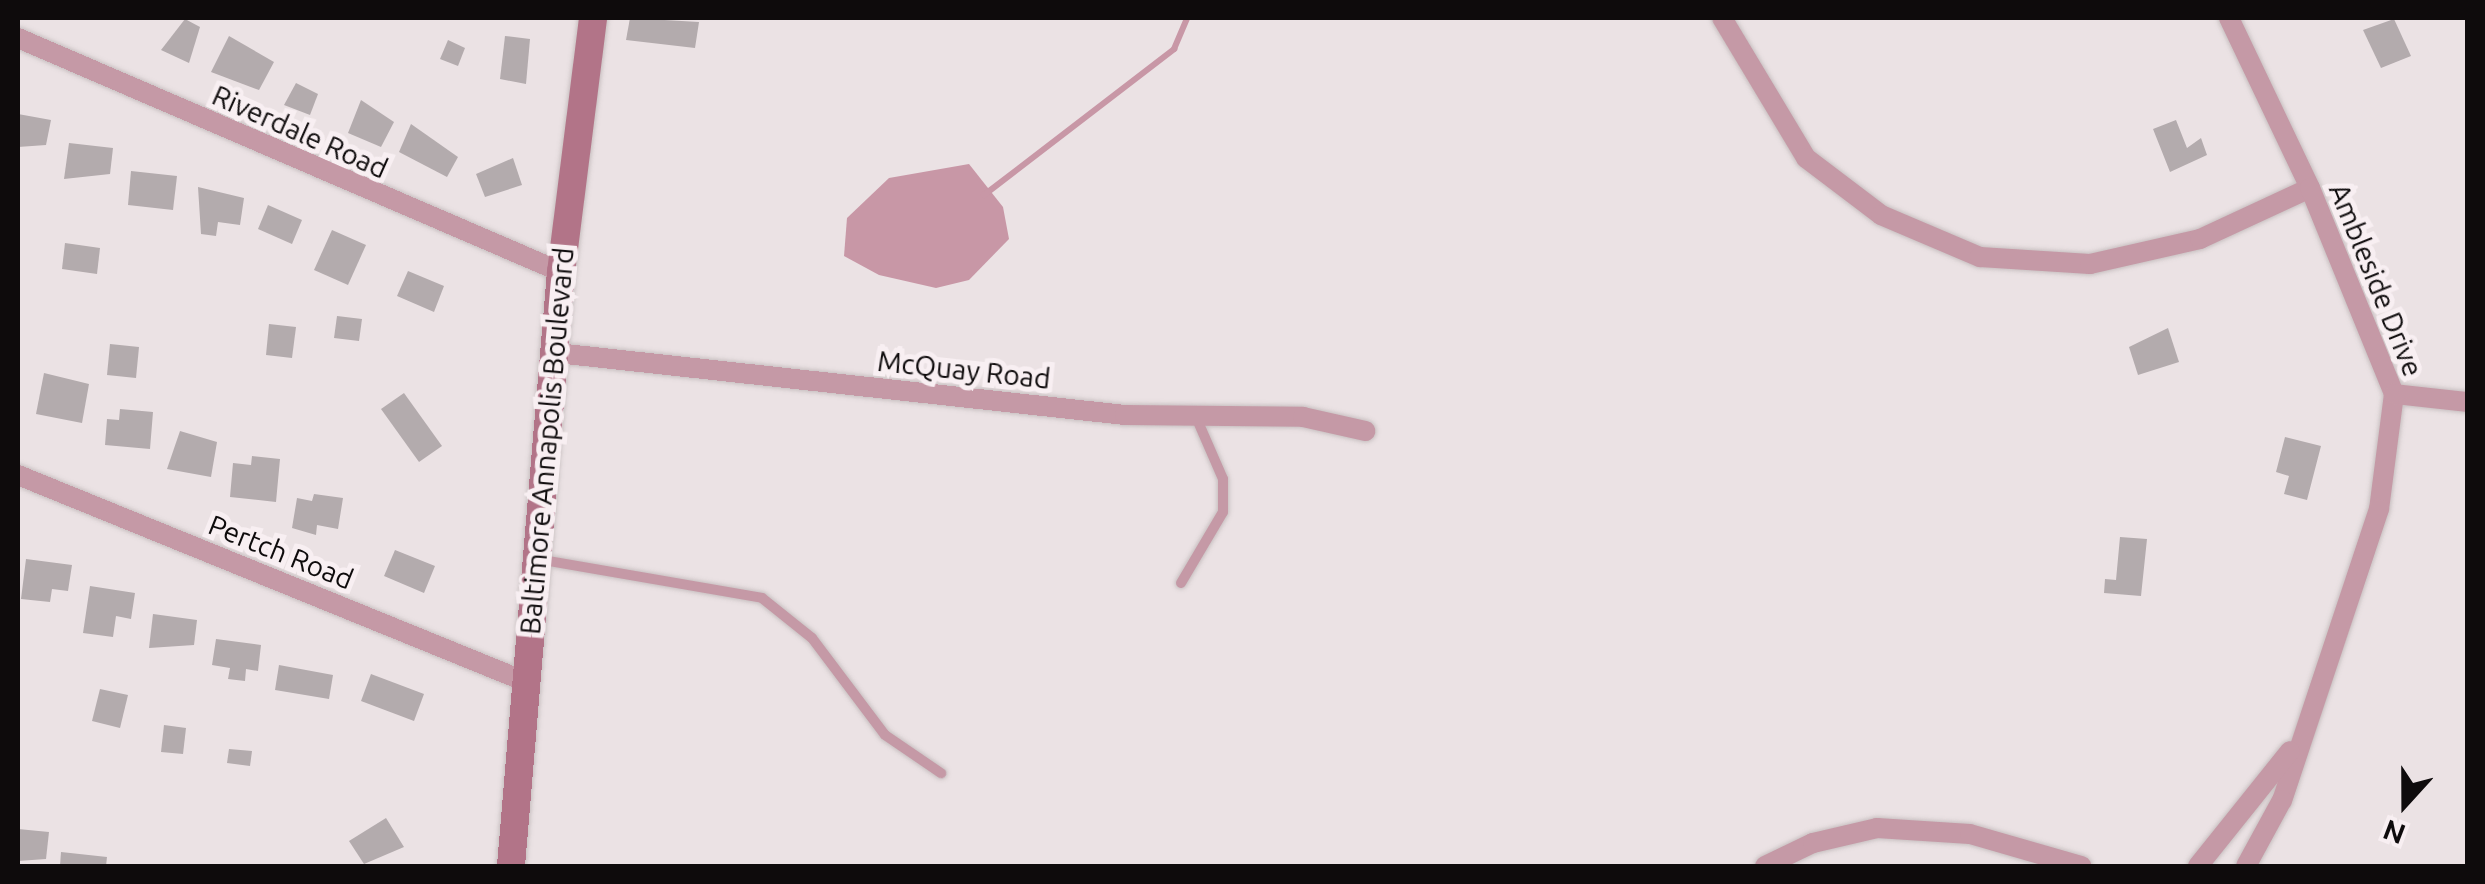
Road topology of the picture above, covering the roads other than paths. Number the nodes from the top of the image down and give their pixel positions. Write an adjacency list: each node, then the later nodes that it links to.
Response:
1 (593, 18): 6 (main road, Baltimore Annapolis Boulevard)
2 (1722, 18): 5 (street)
3 (2229, 18): 5 (street, Ambleside Drive)
4 (18, 38): 6 (street, Riverdale Road)
5 (2310, 188): 8 (street, Ambleside Drive)
6 (562, 272): 7 (main road, Baltimore Annapolis Boulevard)
7 (557, 353): 10 (street, McQuay Road); 13 (main road, Baltimore Annapolis Boulevard)
8 (2394, 394): 9 (street); 16 (street, Ambleside Drive)
9 (2468, 402)
10 (1196, 416): 11 (street, McQuay Road); 14 (lane)
11 (1364, 431)
12 (18, 475): 15 (street, Pertch Road)
13 (536, 559): 15 (main road, Baltimore Annapolis Boulevard); 17 (lane)
14 (1181, 583)
15 (524, 681): 18 (main road, Baltimore Annapolis Boulevard)
16 (2295, 746): 21 (street, Ambleside Drive); 22 (street, Ambleside Drive)
17 (941, 773)
18 (511, 866)
19 (1765, 866): 20 (street)
20 (2082, 866)
21 (2198, 866)
22 (2246, 866)

